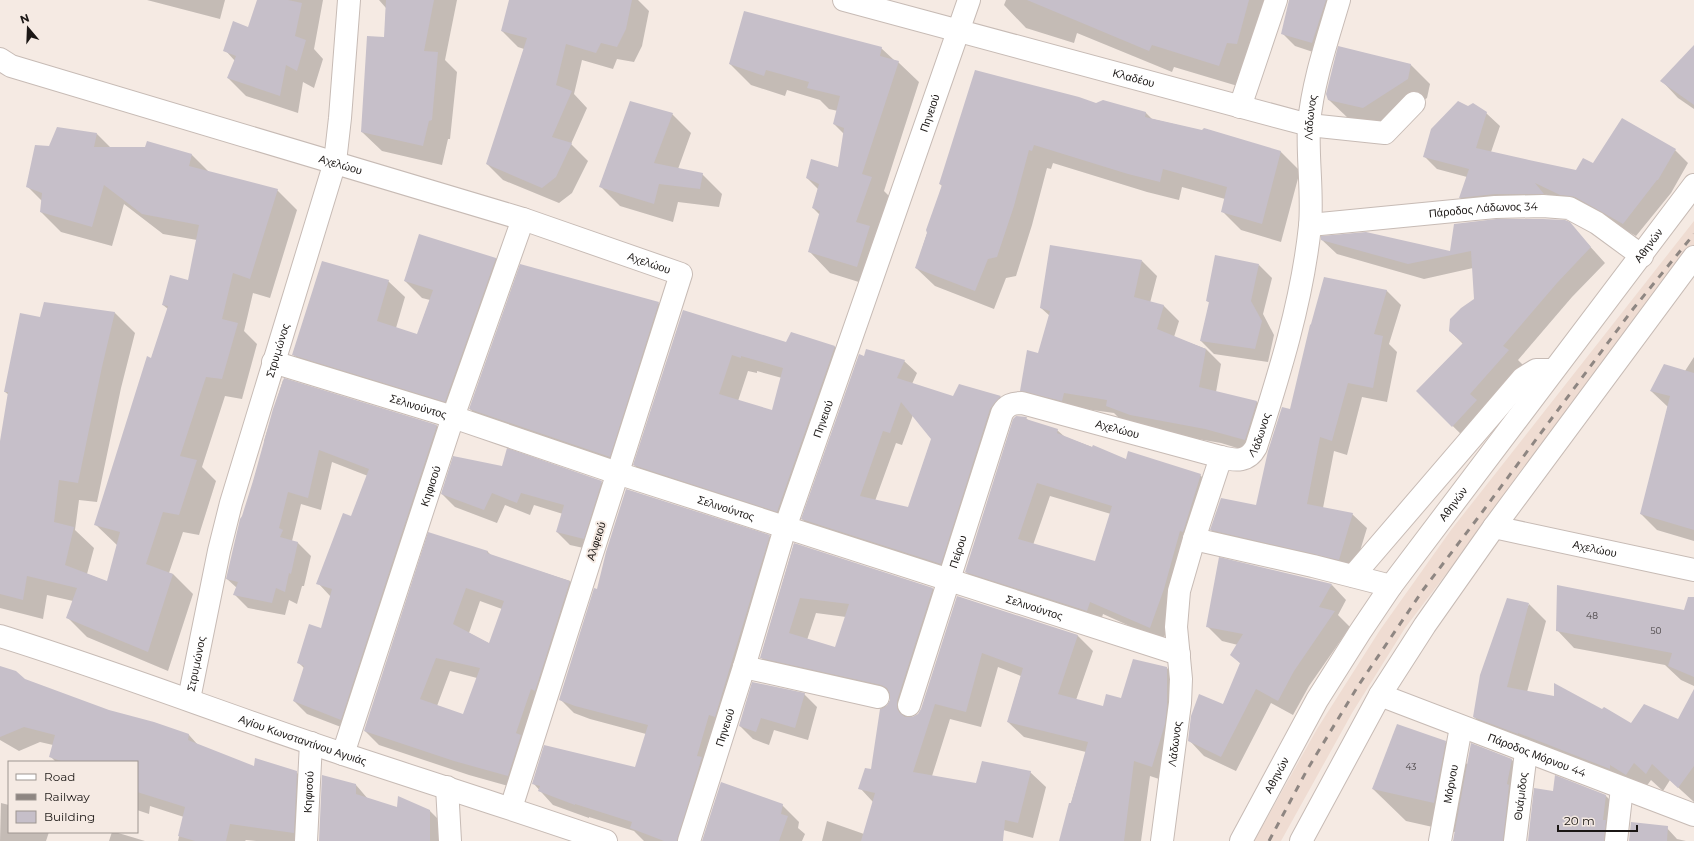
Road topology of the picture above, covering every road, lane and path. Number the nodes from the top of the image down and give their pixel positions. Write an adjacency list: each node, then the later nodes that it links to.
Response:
1 (349, 0): 11 (street, Στρυμώνος)
2 (844, 0): 6 (street, Κλαδέου)
3 (969, 0): 6 (street, Πηνειού)
4 (1276, 0): 9 (street)
5 (1339, 0): 10 (street, Λάδωνος)
6 (958, 30): 9 (street, Κλαδέου); 25 (street, Πηνειού)
7 (0, 59): 11 (street, Αχελώου)
8 (1414, 103): 10 (street, Κλαδέου)
9 (1240, 107): 10 (street, Κλαδέου)
10 (1309, 125): 14 (street, Λάδωνος)
11 (335, 162): 13 (street, Αχελώου); 18 (street, Στρυμώνος)
12 (1694, 185): 15 (street, Αθηνών)
13 (523, 220): 17 (street, Αχελώου); 21 (street, Κηφισού)
14 (1310, 225): 15 (street, Πάροδος Λάδωνος 34); 22 (street, Λάδωνος)
15 (1642, 256): 19 (street, Αθηνών)
16 (1694, 257): 24 (street)
17 (681, 274): 23 (street, Αλφειού)
18 (273, 362): 21 (street, Σελινούντος); 36 (street, Στρυμώνος)
19 (1554, 370): 28 (street); 30 (street, Αθηνών)
20 (1013, 403): 22 (street, Αχελώου); 29 (street, Πείρου)
21 (453, 417): 23 (street, Σελινούντος); 41 (street, Κηφισού)
22 (1221, 457): 26 (street, Λάδωνος)
23 (617, 474): 25 (street, Σελινούντος); 44 (street, Αλφειού)
24 (1494, 527): 27 (street, Αχελώου); 34 (street)
25 (785, 528): 29 (street, Σελινούντος); 33 (street, Πηνειού)
26 (1194, 538): 28 (street); 32 (street, Λάδωνος)
27 (1694, 570)
28 (1353, 576): 30 (street)
29 (948, 580): 32 (street, Σελινούντος); 37 (street, Πείρου)
30 (1391, 586): 51 (street, Αθηνών)
31 (0, 636): 36 (street, Αγίου Κωνσταντίνου Αγυιάς)
32 (1179, 654): 50 (street, Λάδωνος)
33 (744, 667): 35 (street); 49 (street, Πηνειού)
34 (1380, 695): 38 (street, Πάροδος Μόρνου 44); 52 (street)
35 (878, 698)
36 (189, 699): 39 (street, Αγίου Κωνσταντίνου Αγυιάς)
37 (909, 705)
38 (1461, 727): 40 (street, Πάροδος Μόρνου 44); 53 (street, Μόρνου)
39 (311, 743): 41 (street, Αγίου Κωνσταντίνου Αγυιάς); 46 (street, Κηφισού)
40 (1526, 752): 43 (street, Πάροδος Μόρνου 44); 54 (street, Θυάμιδος)
41 (343, 754): 42 (street, Αγίου Κωνσταντίνου Αγυιάς)
42 (447, 787): 44 (street, Αγίου Κωνσταντίνου Αγυιάς); 47 (street)
43 (1622, 788): 45 (street, Πάροδος Μόρνου 44); 55 (street)
44 (511, 808): 48 (street, Αγίου Κωνσταντίνου Αγυιάς)
45 (1694, 815)
46 (306, 841)
47 (450, 841)
48 (606, 841)
49 (689, 841)
50 (1162, 841)
51 (1241, 841)
52 (1301, 841)
53 (1440, 841)
54 (1515, 841)
55 (1616, 841)

